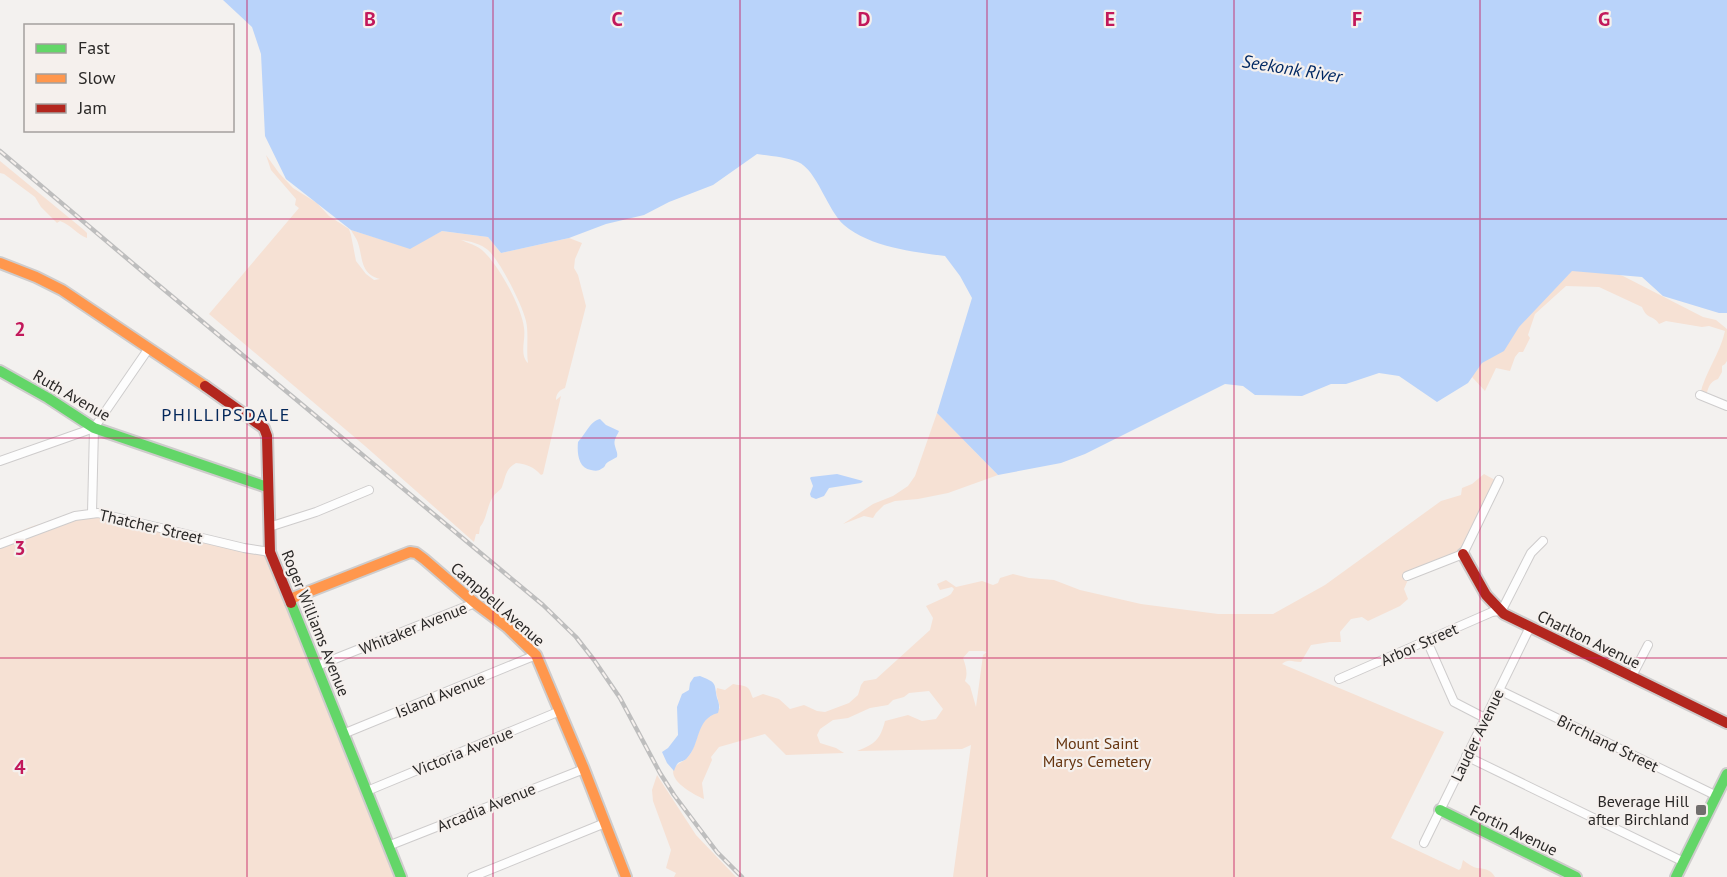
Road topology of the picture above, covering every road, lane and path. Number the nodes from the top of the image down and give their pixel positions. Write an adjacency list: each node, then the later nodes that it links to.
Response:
1 (0, 263): 2 (street, Roger Williams Avenue)
2 (148, 348): 7 (street); 10 (street, Roger Williams Avenue)
3 (0, 370): 4 (street, Ruth Avenue)
4 (5, 378): 7 (street, Ruth Avenue)
5 (1700, 395): 6 (street)
6 (1727, 406)
7 (94, 428): 8 (street); 10 (street, Ruth Avenue); 12 (street)
8 (0, 461)
9 (1499, 480): 17 (street)
10 (267, 487): 13 (street, Roger Williams Avenue)
11 (369, 490): 13 (street)
12 (92, 513): 15 (street, Thatcher Street); 16 (street, Thatcher Street)
13 (269, 528): 16 (street, Roger Williams Avenue)
14 (1543, 540): 21 (street)
15 (0, 544)
16 (270, 552): 19 (street, Roger Williams Avenue)
17 (1463, 554): 18 (street); 21 (street, Charlton Avenue)
18 (1407, 576)
19 (290, 599): 20 (street, Campbell Avenue); 26 (street, Roger Williams Avenue)
20 (475, 603): 25 (street, Campbell Avenue); 26 (street, Whitaker Avenue)
21 (1499, 611): 22 (street, Charlton Avenue); 23 (street, Arbor Street)
22 (1530, 627): 27 (street, Charlton Avenue); 29 (street, Lauder Avenue)
23 (1427, 641): 28 (street, Arbor Street); 31 (street)
24 (1648, 645): 27 (street)
25 (536, 655): 30 (street, Campbell Avenue); 33 (street, Island Avenue)
26 (317, 666): 33 (street, Roger Williams Avenue)
27 (1632, 676): 32 (street, Charlton Avenue)
28 (1339, 679)
29 (1499, 690): 31 (street, Lauder Avenue); 38 (street, Birchland Street)
30 (560, 711): 35 (street, Campbell Avenue); 37 (street, Victoria Avenue)
31 (1485, 718): 34 (street, Lauder Avenue)
32 (1727, 723)
33 (343, 734): 37 (street, Roger Williams Avenue)
34 (1467, 756): 39 (street, Lauder Avenue); 43 (street)
35 (584, 769): 40 (street, Campbell Avenue); 42 (street, Arcadia Avenue)
36 (1727, 774): 38 (street)
37 (367, 791): 42 (street, Roger Williams Avenue)
38 (1717, 796): 43 (street)
39 (1440, 810): 41 (street, Lauder Avenue); 47 (street, Fortin Avenue)
40 (605, 823): 45 (street); 46 (street, Campbell Avenue)
41 (1424, 843)
42 (388, 846): 44 (street, Roger Williams Avenue)
43 (1684, 862): 48 (street)
44 (401, 877)
45 (472, 877)
46 (626, 877)
47 (1576, 877)
48 (1676, 877)

